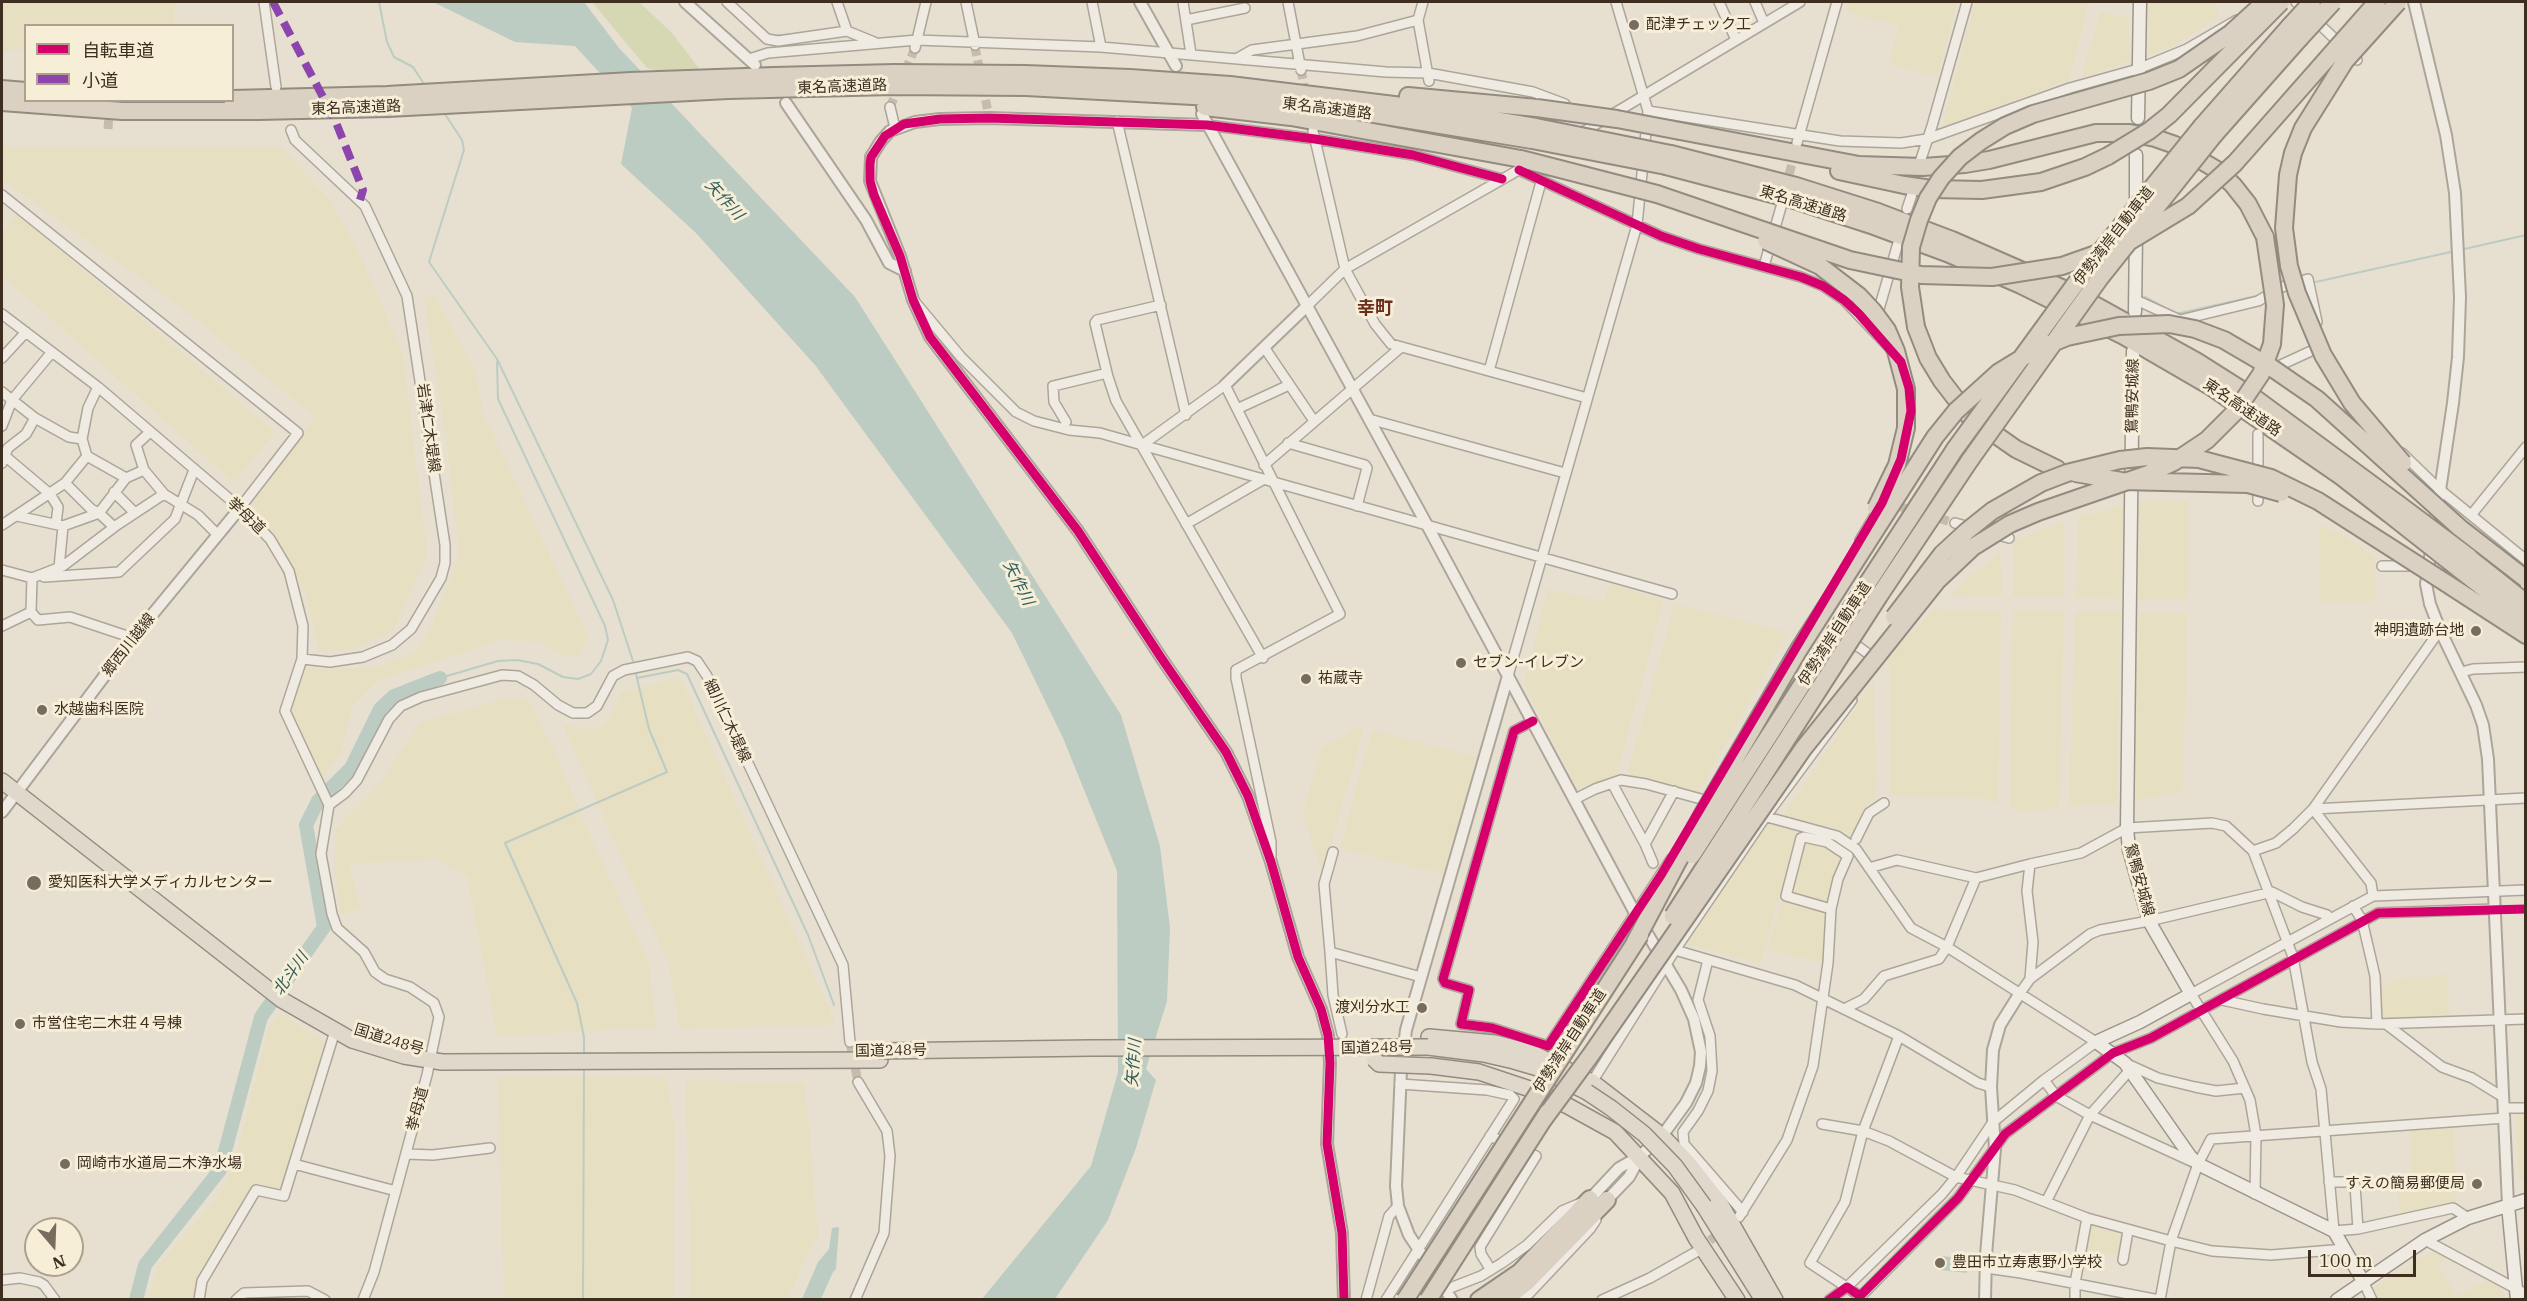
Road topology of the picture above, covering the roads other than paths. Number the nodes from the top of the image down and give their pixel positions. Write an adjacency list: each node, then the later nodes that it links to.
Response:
1 (264, 2): 51 (street)
2 (685, 2): 44 (street)
3 (727, 2): 32 (street)
4 (837, 2): 32 (street)
5 (926, 2): 37 (street)
6 (966, 2): 38 (street)
7 (1092, 2): 39 (street)
8 (1140, 2): 40 (street)
9 (1183, 2): 29 (street)
10 (1288, 2): 36 (street)
11 (1423, 2): 30 (street)
12 (1616, 2): 54 (street)
13 (1719, 2): 34 (street)
14 (1755, 2): 31 (street)
15 (1800, 2): 31 (street)
16 (1838, 2): 72 (street)
17 (1967, 2): 73 (street)
18 (2140, 2): 47 (main road)
19 (2258, 2): 47 (street)
20 (2265, 2): 155 (highway, bridge)
21 (2281, 2): 71 (highway, bridge)
22 (2296, 2): 43 (street)
23 (2312, 2): 33 (highway, 伊勢湾岸自動車道, bridge)
24 (2333, 2): 33 (highway, 伊勢湾岸自動車道, bridge)
25 (2377, 2): 78 (highway, bridge)
26 (2398, 2): 165 (highway, bridge)
27 (2414, 2): 134 (street)
28 (1245, 8): 29 (street)
29 (1186, 20): 41 (street)
30 (1418, 20): 36 (street); 48 (street)
31 (1764, 22): 34 (street)
32 (847, 31): 35 (street)
33 (2294, 33): 68 (highway, 伊勢湾岸自動車道)
34 (1736, 40): 54 (street)
35 (876, 43): 37 (street); 44 (street)
36 (1294, 43): 42 (street); 46 (street)
37 (916, 44): 38 (street)
38 (975, 44): 39 (street)
39 (1101, 47): 40 (street)
40 (1168, 51): 41 (street); 45 (street)
41 (1191, 54): 42 (street)
42 (1238, 58): 46 (street)
43 (2357, 60)
44 (752, 62)
45 (1176, 66)
46 (1300, 66): 48 (street)
47 (2138, 69): 63 (main road); 73 (street)
48 (1429, 77): 62 (street)
49 (723, 84): 50 (highway, 東名高速道路); 52 (highway, 東名高速道路); 59 (highway, 東名高速道路)
50 (1230, 85): 69 (highway, 東名高速道路); 71 (highway, bridge)
51 (276, 87)
52 (1026, 87): 69 (highway, 東名高速道路); 76 (highway)
53 (9, 95): 55 (highway, 東名高速道路)
54 (1643, 96): 61 (street); 62 (street)
55 (24, 97)
56 (234, 99): 59 (highway, 東名高速道路)
57 (58, 102): 59 (highway, 東名高速道路)
58 (786, 103): 88 (street)
59 (320, 104)
60 (890, 107): 66 (street)
61 (1648, 111): 72 (street); 84 (street)
62 (1614, 112): 76 (street)
63 (2138, 118)
64 (1204, 119): 65 (street); 70 (street); 91 (street)
65 (1118, 121): 66 (street); 90 (street)
66 (895, 128): 88 (street)
67 (291, 130): 180 (street, 岩津仁木堤線)
68 (2208, 131): 166 (highway, 伊勢湾岸自動車道, bridge); 166 (highway, 伊勢湾岸自動車道, bridge)
69 (1534, 133): 159 (highway, 東名高速道路, bridge)
70 (1314, 135): 77 (street); 87 (street)
71 (1699, 135): 185 (highway, bridge)
72 (1799, 139): 73 (street)
73 (1927, 139): 75 (street)
74 (2136, 155): 92 (main road)
75 (1920, 162)
76 (1520, 165): 77 (street); 78 (highway, bridge); 79 (street)
77 (1502, 179): 87 (street)
78 (1601, 179): 178 (highway, bridge)
79 (1541, 182): 84 (street); 102 (street)
80 (1912, 194): 83 (street)
81 (2, 195): 143 (street)
82 (1781, 207): 86 (street)
83 (1907, 209)
84 (1637, 225): 86 (street); 110 (street)
85 (1898, 243): 94 (street)
86 (1764, 266): 94 (street)
87 (1346, 270): 91 (street); 98 (street)
88 (905, 271): 89 (street)
89 (913, 300): 123 (street); 205 (street)
90 (1161, 305): 103 (street); 113 (street)
91 (1307, 306): 97 (street); 108 (street)
92 (2135, 306): 96 (street)
93 (2, 314): 95 (street, 挙母道)
94 (1873, 330): 139 (street)
95 (26, 333): 100 (street, 挙母道); 101 (street)
96 (2324, 345): 104 (street); 134 (street)
97 (1264, 347): 105 (street); 106 (street)
98 (1400, 348): 102 (street); 108 (street)
99 (2133, 351): 200 (main road, 鴛鴨安城線)
100 (52, 352): 107 (street, 挙母道); 111 (street)
101 (2, 358)
102 (1489, 371): 110 (street)
103 (1107, 373): 117 (street); 123 (street)
104 (2261, 376)
105 (1225, 385): 112 (street); 113 (street)
106 (1289, 385): 112 (street); 116 (street)
107 (98, 387): 119 (street, 挙母道); 121 (street)
108 (1352, 389): 115 (street); 116 (street)
109 (2, 392): 111 (street)
110 (1587, 398): 130 (street)
111 (12, 400): 114 (street); 118 (street)
112 (1237, 409): 127 (street)
113 (1186, 415): 123 (street)
114 (35, 418): 121 (street); 125 (street)
115 (1369, 419): 130 (street); 152 (street)
116 (1314, 421): 122 (street)
117 (1066, 423)
118 (2, 426)
119 (150, 432): 128 (street); 129 (street, 挙母道)
120 (2258, 434): 138 (street)
121 (82, 439): 126 (street)
122 (1288, 443): 127 (street); 141 (street)
123 (1142, 445): 132 (street); 149 (street)
124 (2526, 447): 146 (street)
125 (4, 452): 136 (street)
126 (87, 456): 131 (street); 133 (street)
127 (1264, 465): 132 (street)
128 (144, 470): 131 (street); 137 (street)
129 (194, 470): 140 (street); 143 (street, 挙母道)
130 (1565, 473): 157 (street)
131 (126, 478): 135 (street)
132 (1269, 481): 141 (street); 149 (street); 179 (street)
133 (65, 483): 136 (street); 144 (street)
134 (2439, 489): 146 (street); 161 (street)
135 (114, 492): 144 (street); 145 (street)
136 (50, 494): 147 (street); 151 (street)
137 (164, 494): 140 (street); 145 (street)
138 (2258, 501)
139 (1882, 503): 142 (street); 173 (street)
140 (180, 506): 154 (street); 164 (street)
141 (1357, 506): 152 (street)
142 (1901, 507)
143 (240, 508): 176 (street, 郷西川越線); 180 (street, 挙母道)
144 (99, 513): 151 (street); 153 (street)
145 (135, 513): 153 (street)
146 (2472, 514): 158 (street)
147 (17, 516): 150 (street); 151 (street)
148 (1955, 523): 156 (street)
149 (1186, 524): 179 (street)
150 (2, 525)
151 (60, 525): 162 (street)
152 (1427, 525): 157 (street); 183 (street)
153 (114, 527): 162 (street)
154 (214, 531)
155 (2369, 534): 174 (highway, bridge); 185 (highway, bridge)
156 (2009, 538)
157 (1542, 559): 167 (street); 183 (street)
158 (2526, 560)
159 (2464, 563): 168 (highway, 東名高速道路); 170 (highway, 東名高速道路)
160 (2382, 566): 161 (street)
161 (2427, 566): 172 (street)
162 (59, 568): 164 (street)
163 (2, 570): 164 (street)
164 (32, 578): 169 (street)
165 (2526, 578): 178 (highway, bridge)
166 (1872, 592): 221 (highway, 伊勢湾岸自動車道, bridge); 262 (highway, 伊勢湾岸自動車道, bridge)
167 (1672, 594)
168 (2526, 603)
169 (31, 612): 171 (street); 176 (street)
170 (2526, 621)
171 (2, 626)
172 (2440, 630): 182 (street); 197 (street)
173 (1802, 634): 175 (street); 194 (street)
174 (2526, 635)
175 (1814, 637)
176 (133, 638): 189 (street, 郷西川越線)
177 (1825, 639): 199 (street)
178 (1798, 651): 221 (highway, bridge)
179 (1263, 658): 205 (street)
180 (302, 659): 196 (street, 挙母道)
181 (2526, 667): 182 (street)
182 (2462, 672): 193 (street)
183 (1508, 676): 184 (street); 229 (street)
184 (1533, 721): 192 (street); 217 (street)
185 (1803, 749): 262 (highway, bridge)
186 (2, 770): 189 (highway, 国道248号)
187 (2, 781): 189 (highway, 国道248号)
188 (1612, 783): 190 (street); 192 (street); 202 (street)
189 (19, 789): 198 (street, 郷西川越線); 231 (highway, 国道248号)
190 (1674, 791): 194 (street); 202 (street)
191 (2526, 798): 193 (street)
192 (1575, 799): 217 (street)
193 (2490, 799): 197 (street); 211 (street)
194 (1705, 800): 199 (street); 217 (street)
195 (1884, 803): 201 (street)
196 (329, 805): 245 (street, 細川仁木堤線); 250 (street, 挙母道)
197 (2313, 809): 203 (street); 213 (street)
198 (2, 812)
199 (1766, 816): 208 (street); 224 (street)
200 (2127, 828): 203 (street); 207 (street); 219 (main road, 鴛鴨安城線)
201 (1857, 838)
202 (1645, 844): 206 (street)
203 (2253, 851): 212 (street)
204 (1334, 852): 225 (street)
205 (1271, 862): 317 (street)
206 (1653, 863)
207 (2030, 864): 209 (street); 230 (street)
208 (1869, 868): 209 (street); 223 (street)
209 (1976, 878): 223 (street)
210 (2526, 891): 211 (street)
211 (2494, 892): 213 (street); 215 (street)
212 (2268, 893): 218 (street); 219 (street); 222 (street)
213 (2373, 896): 214 (street)
214 (2353, 906): 218 (street); 220 (street)
215 (2495, 908): 220 (street); 240 (street)
216 (1831, 909): 216 (street); 234 (street)
217 (1635, 913): 228 (street)
218 (2330, 919): 222 (street)
219 (2149, 921): 230 (street); 233 (main road, 鴛鴨安城線)
220 (2362, 921): 226 (street); 241 (street)
221 (1635, 942): 320 (highway, 伊勢湾岸自動車道, bridge)
222 (2289, 943): 226 (street); 233 (street)
223 (1947, 947): 232 (street); 236 (street)
224 (1675, 950): 227 (street); 228 (street)
225 (1330, 952): 229 (street); 243 (street)
226 (2294, 958): 235 (street); 238 (street)
227 (1708, 960): 234 (street); 234 (street)
228 (1665, 964): 257 (street); 269 (street)
229 (1421, 977): 254 (street)
230 (2030, 979): 232 (street)
231 (278, 991): 242 (highway, 国道248号); 250 (highway, 国道248号)
232 (2020, 993): 246 (street); 255 (street)
233 (2193, 995): 237 (street); 246 (main road)
234 (1824, 997): 236 (street)
235 (2222, 1000): 237 (street); 238 (street)
236 (1846, 1008): 244 (street)
237 (2202, 1009): 248 (street); 256 (street)
238 (2304, 1015): 241 (street); 266 (street)
239 (2526, 1019): 240 (street)
240 (2499, 1020): 241 (street); 259 (street)
241 (2381, 1024): 259 (street)
242 (335, 1031): 250 (highway, 国道248号); 274 (street)
243 (1342, 1034)
244 (1899, 1036): 255 (street); 265 (street)
245 (850, 1042)
246 (2098, 1044): 248 (main road); 252 (street)
247 (1429, 1052): 249 (highway, 国道248号, bridge); 249 (highway, 国道248号, bridge); 257 (highway, 国道248号); 273 (highway)
248 (2112, 1052): 251 (main road); 258 (street)
249 (879, 1056): 250 (highway, 国道248号)
250 (431, 1057): 272 (street, 挙母道)
251 (2127, 1066): 256 (street); 261 (street); 275 (main road)
252 (2044, 1080): 258 (street); 264 (street)
253 (858, 1082): 316 (street)
254 (1400, 1084): 268 (street); 287 (street)
255 (1991, 1087): 264 (street)
256 (2245, 1088): 267 (street)
257 (1587, 1091): 269 (highway); 288 (highway, 国道248号, bridge)
258 (2056, 1096): 261 (street); 271 (street)
259 (2504, 1108): 260 (street); 266 (street); 286 (street)
260 (2526, 1108)
261 (2090, 1115): 275 (street); 285 (street)
262 (1543, 1120): 321 (highway, 伊勢湾岸自動車道, bridge)
263 (1822, 1124): 265 (street)
264 (1993, 1126): 271 (street); 276 (street)
265 (1863, 1131): 276 (street); 306 (street)
266 (2324, 1132): 267 (street); 278 (street)
267 (2256, 1135): 275 (street); 281 (street)
268 (1490, 1136): 296 (street); 302 (street)
269 (1662, 1136): 273 (street); 299 (highway)
270 (490, 1148): 272 (street)
271 (1995, 1149): 277 (street); 279 (street)
272 (406, 1154): 280 (street, 挙母道)
273 (1640, 1156): 282 (street); 283 (street); 326 (highway)
274 (294, 1164): 280 (street); 312 (street)
275 (2198, 1164): 281 (main road); 295 (street)
276 (1956, 1177): 277 (street); 306 (street)
277 (1970, 1181): 279 (street); 310 (street)
278 (2329, 1182): 291 (street); 293 (street)
279 (1991, 1184): 285 (street); 301 (street)
280 (396, 1191): 315 (street, 挙母道)
281 (2255, 1194): 293 (main road)
282 (1590, 1199): 302 (street); 322 (highway)
283 (1607, 1200): 323 (highway); 324 (street)
284 (2526, 1200): 286 (main road)
285 (2046, 1202): 289 (street)
286 (2508, 1205): 290 (main road); 307 (main road)
287 (1398, 1206): 296 (street); 318 (street)
288 (1700, 1209): 327 (highway, 国道248号); 328 (highway, 国道248号)
289 (2087, 1218): 292 (street); 305 (street)
290 (2468, 1218): 291 (street); 294 (main road)
291 (2358, 1229): 293 (street)
292 (2128, 1231): 295 (street); 300 (street)
293 (2334, 1231): 297 (main road)
294 (2425, 1240): 304 (main road); 307 (street)
295 (2170, 1241): 297 (street); 334 (street)
296 (1418, 1248): 309 (street); 319 (street)
297 (2345, 1249): 304 (main road)
298 (1696, 1252): 325 (street)
299 (1753, 1259): 329 (highway); 330 (highway)
300 (2123, 1260)
301 (1986, 1268): 305 (street); 332 (street)
302 (1491, 1270): 309 (street)
303 (2, 1280): 311 (street)
304 (2363, 1281): 335 (main road); 336 (street)
305 (2075, 1283): 333 (street); 334 (street)
306 (1847, 1287): 310 (street); 331 (street)
307 (2514, 1287): 308 (street); 337 (main road)
308 (2526, 1294)
309 (1448, 1295)
310 (1859, 1298)
311 (55, 1299)
312 (200, 1299)
313 (236, 1299): 314 (street)
314 (325, 1299)
315 (363, 1299)
316 (855, 1299)
317 (1344, 1299)
318 (1366, 1299)
319 (1386, 1299)
320 (1404, 1299)
321 (1428, 1299)
322 (1479, 1299)
323 (1504, 1299)
324 (1523, 1299)
325 (1602, 1299)
326 (1737, 1299)
327 (1753, 1299)
328 (1763, 1299)
329 (1774, 1299)
330 (1781, 1299)
331 (1829, 1299)
332 (1985, 1299)
333 (2075, 1299)
334 (2159, 1299)
335 (2337, 1299)
336 (2372, 1299)
337 (2517, 1299)

